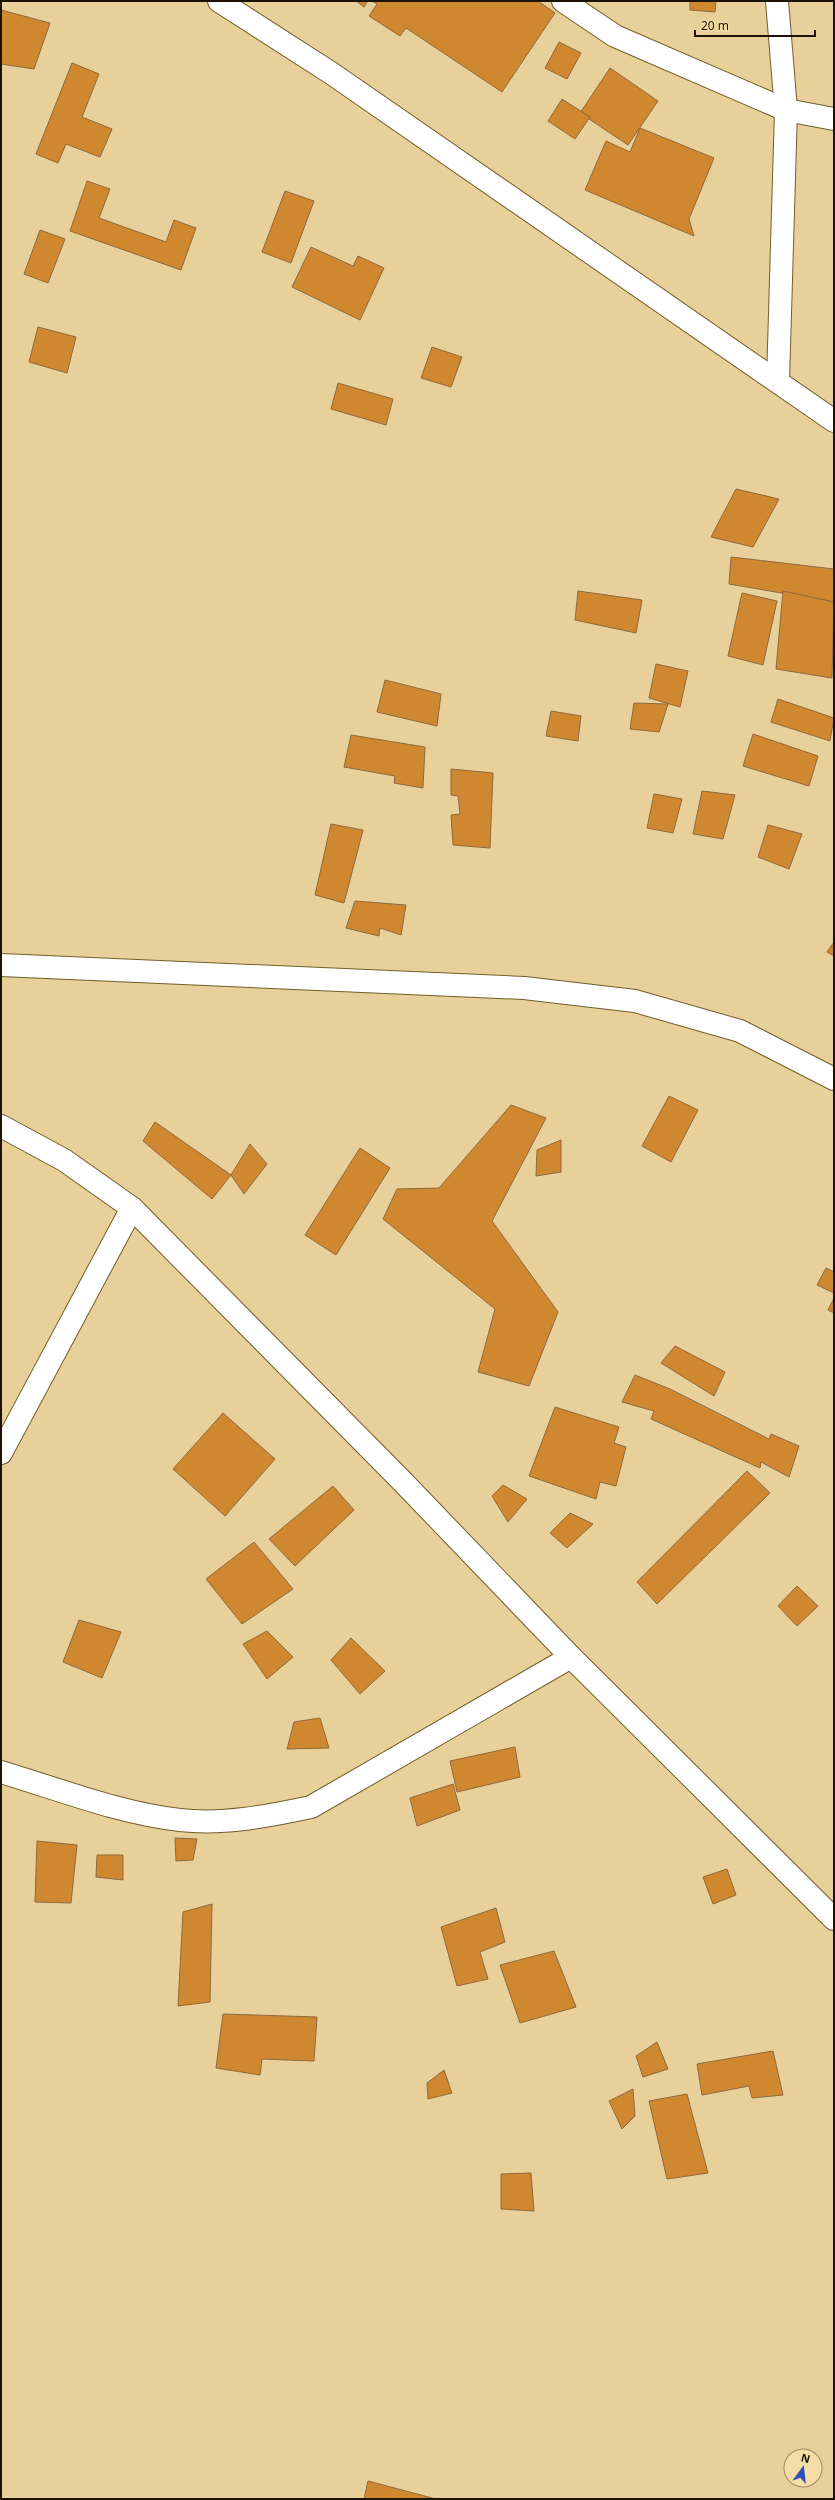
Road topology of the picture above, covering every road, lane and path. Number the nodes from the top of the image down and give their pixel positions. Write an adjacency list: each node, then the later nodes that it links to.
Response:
1 (219, 1): 6 (street)
2 (563, 1): 4 (street)
3 (777, 1): 4 (street)
4 (786, 110): 5 (street); 6 (street)
5 (834, 119)
6 (778, 382): 7 (street)
7 (834, 421)
8 (1, 965): 9 (street)
9 (834, 1080)
10 (1, 1126): 11 (street)
11 (132, 1208): 12 (street); 13 (street)
12 (1, 1453)
13 (571, 1657): 14 (street); 15 (street)
14 (1, 1772)
15 (834, 1918)

